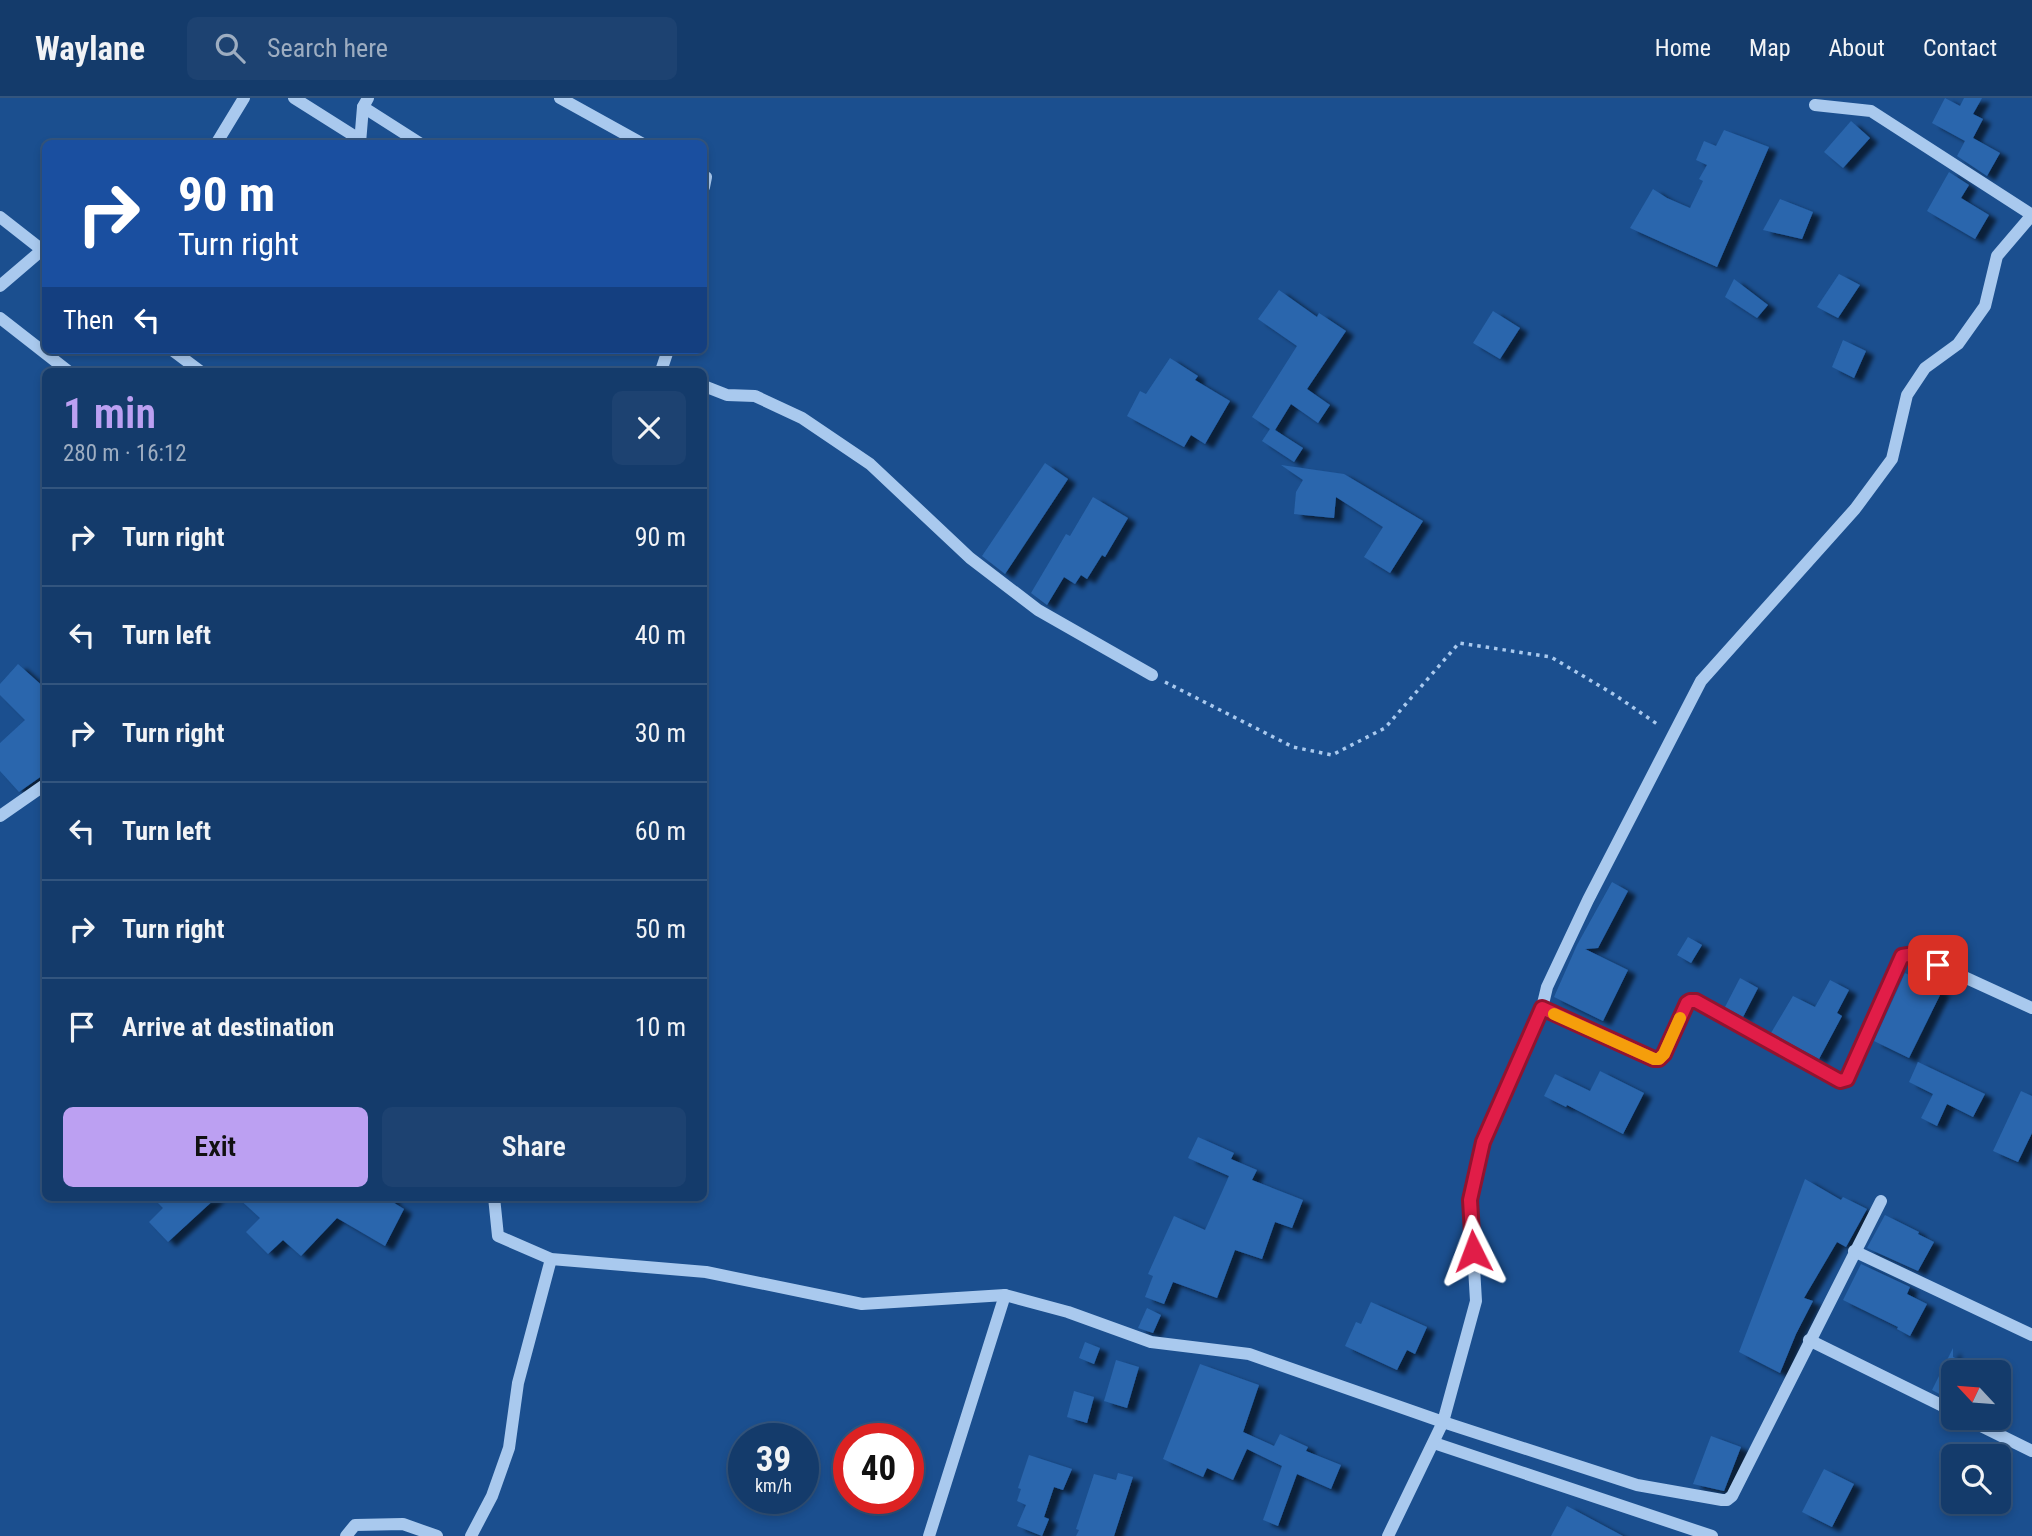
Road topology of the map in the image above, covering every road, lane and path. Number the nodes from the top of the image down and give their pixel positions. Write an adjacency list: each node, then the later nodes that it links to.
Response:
1 (244, 98): 7 (street)
2 (294, 98): 8 (street)
3 (560, 98): 11 (street)
4 (366, 102): 9 (street); 10 (street)
5 (1872, 104): 6 (street); 12 (street)
6 (1815, 105)
7 (218, 140)
8 (358, 140)
9 (360, 140)
10 (416, 140)
11 (636, 140)
12 (2032, 215): 25 (street)
13 (0, 218): 14 (street)
14 (42, 250)
15 (42, 254): 16 (street)
16 (0, 286)
17 (0, 318): 18 (street)
18 (42, 351)
19 (46, 354): 21 (street)
20 (177, 354): 22 (street)
21 (64, 368)
22 (196, 368)
23 (707, 387): 24 (street)
24 (1152, 675): 25 (path)
25 (1673, 736): 28 (street)
26 (42, 787): 27 (street)
27 (0, 816)
28 (1542, 1008): 29 (street); 38 (street)
29 (2032, 1008)
30 (494, 1201): 33 (street)
31 (1881, 1201): 32 (street)
32 (1854, 1251): 35 (street); 36 (street)
33 (551, 1259): 34 (street); 45 (street)
34 (1005, 1295): 38 (street); 46 (street)
35 (2032, 1335)
36 (1809, 1340): 37 (street); 38 (street)
37 (1941, 1405)
38 (1443, 1422): 40 (street)
39 (1989, 1430): 41 (street)
40 (1434, 1443): 42 (street); 47 (street)
41 (2032, 1451)
42 (1705, 1535)
43 (346, 1536): 44 (street)
44 (437, 1536)
45 (471, 1536)
46 (929, 1536)
47 (1388, 1536)

